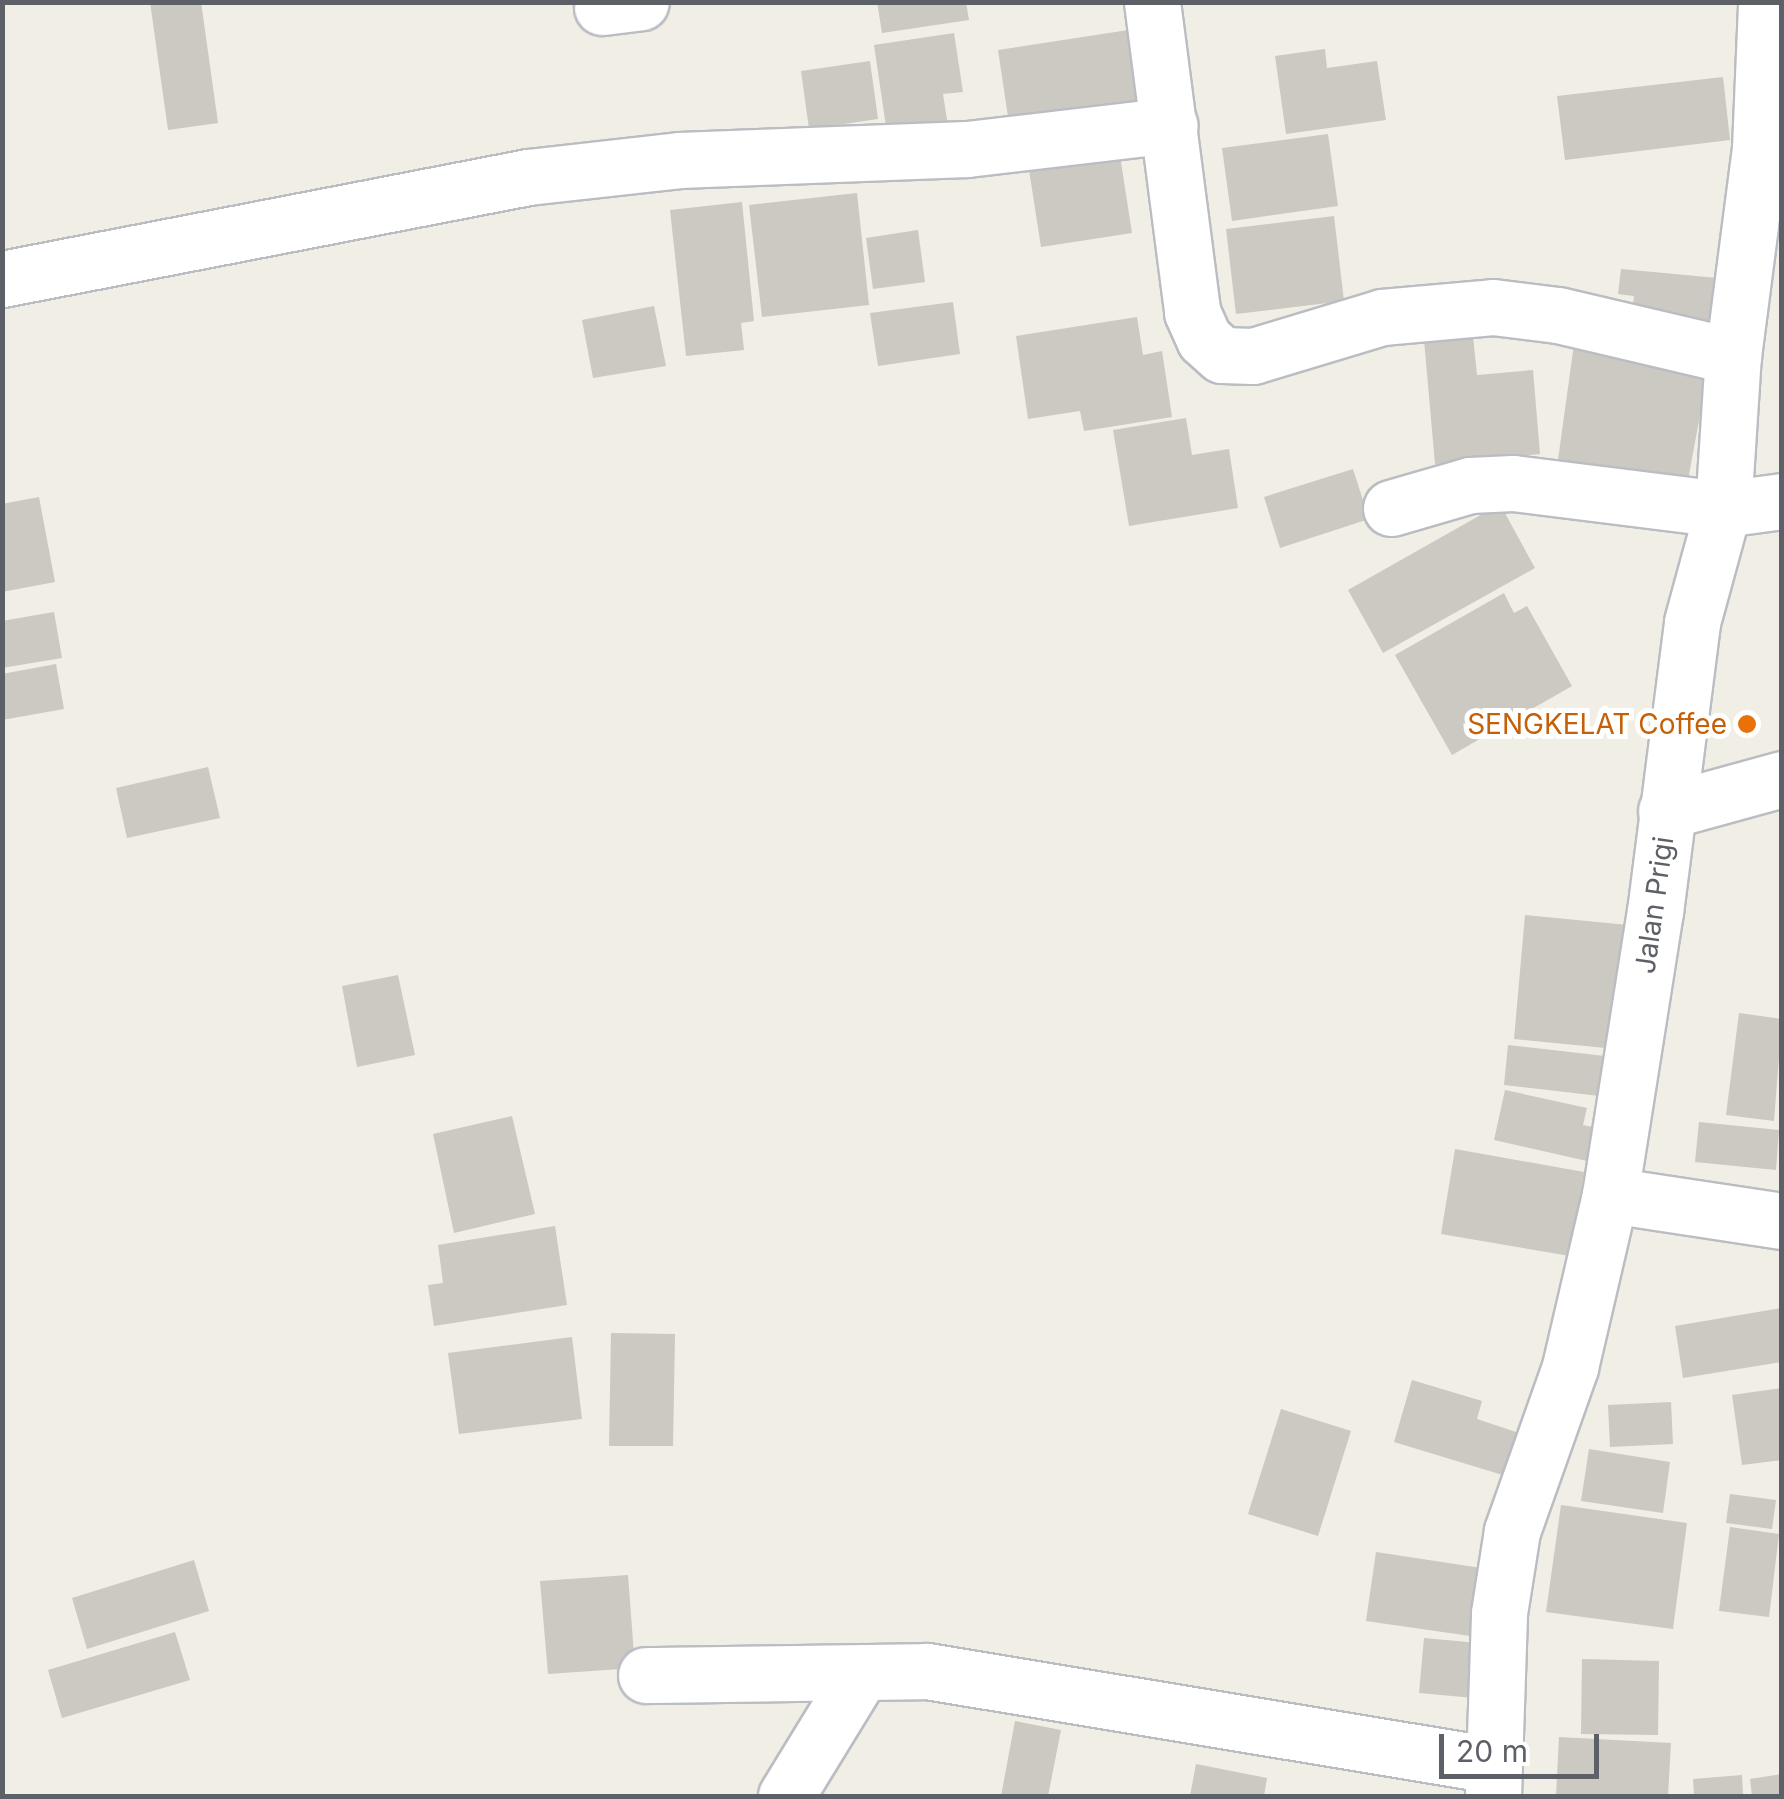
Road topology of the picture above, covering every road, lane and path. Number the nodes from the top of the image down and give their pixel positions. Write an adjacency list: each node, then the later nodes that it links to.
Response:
1 (1152, 2): 3 (street)
2 (1766, 2): 5 (street, Jalan Prigi)
3 (1170, 125): 4 (street); 5 (street)
4 (2, 279)
5 (1733, 356): 8 (street, Jalan Prigi)
6 (1782, 501): 8 (street)
7 (1391, 508): 8 (street)
8 (1723, 509): 10 (street, Jalan Prigi)
9 (1782, 779): 10 (street)
10 (1666, 812): 11 (street, Jalan Prigi)
11 (1610, 1195): 12 (street); 15 (street, Jalan Prigi)
12 (1782, 1221)
13 (862, 1672): 14 (street); 15 (street); 16 (street)
14 (646, 1675)
15 (1493, 1781)
16 (786, 1796)

